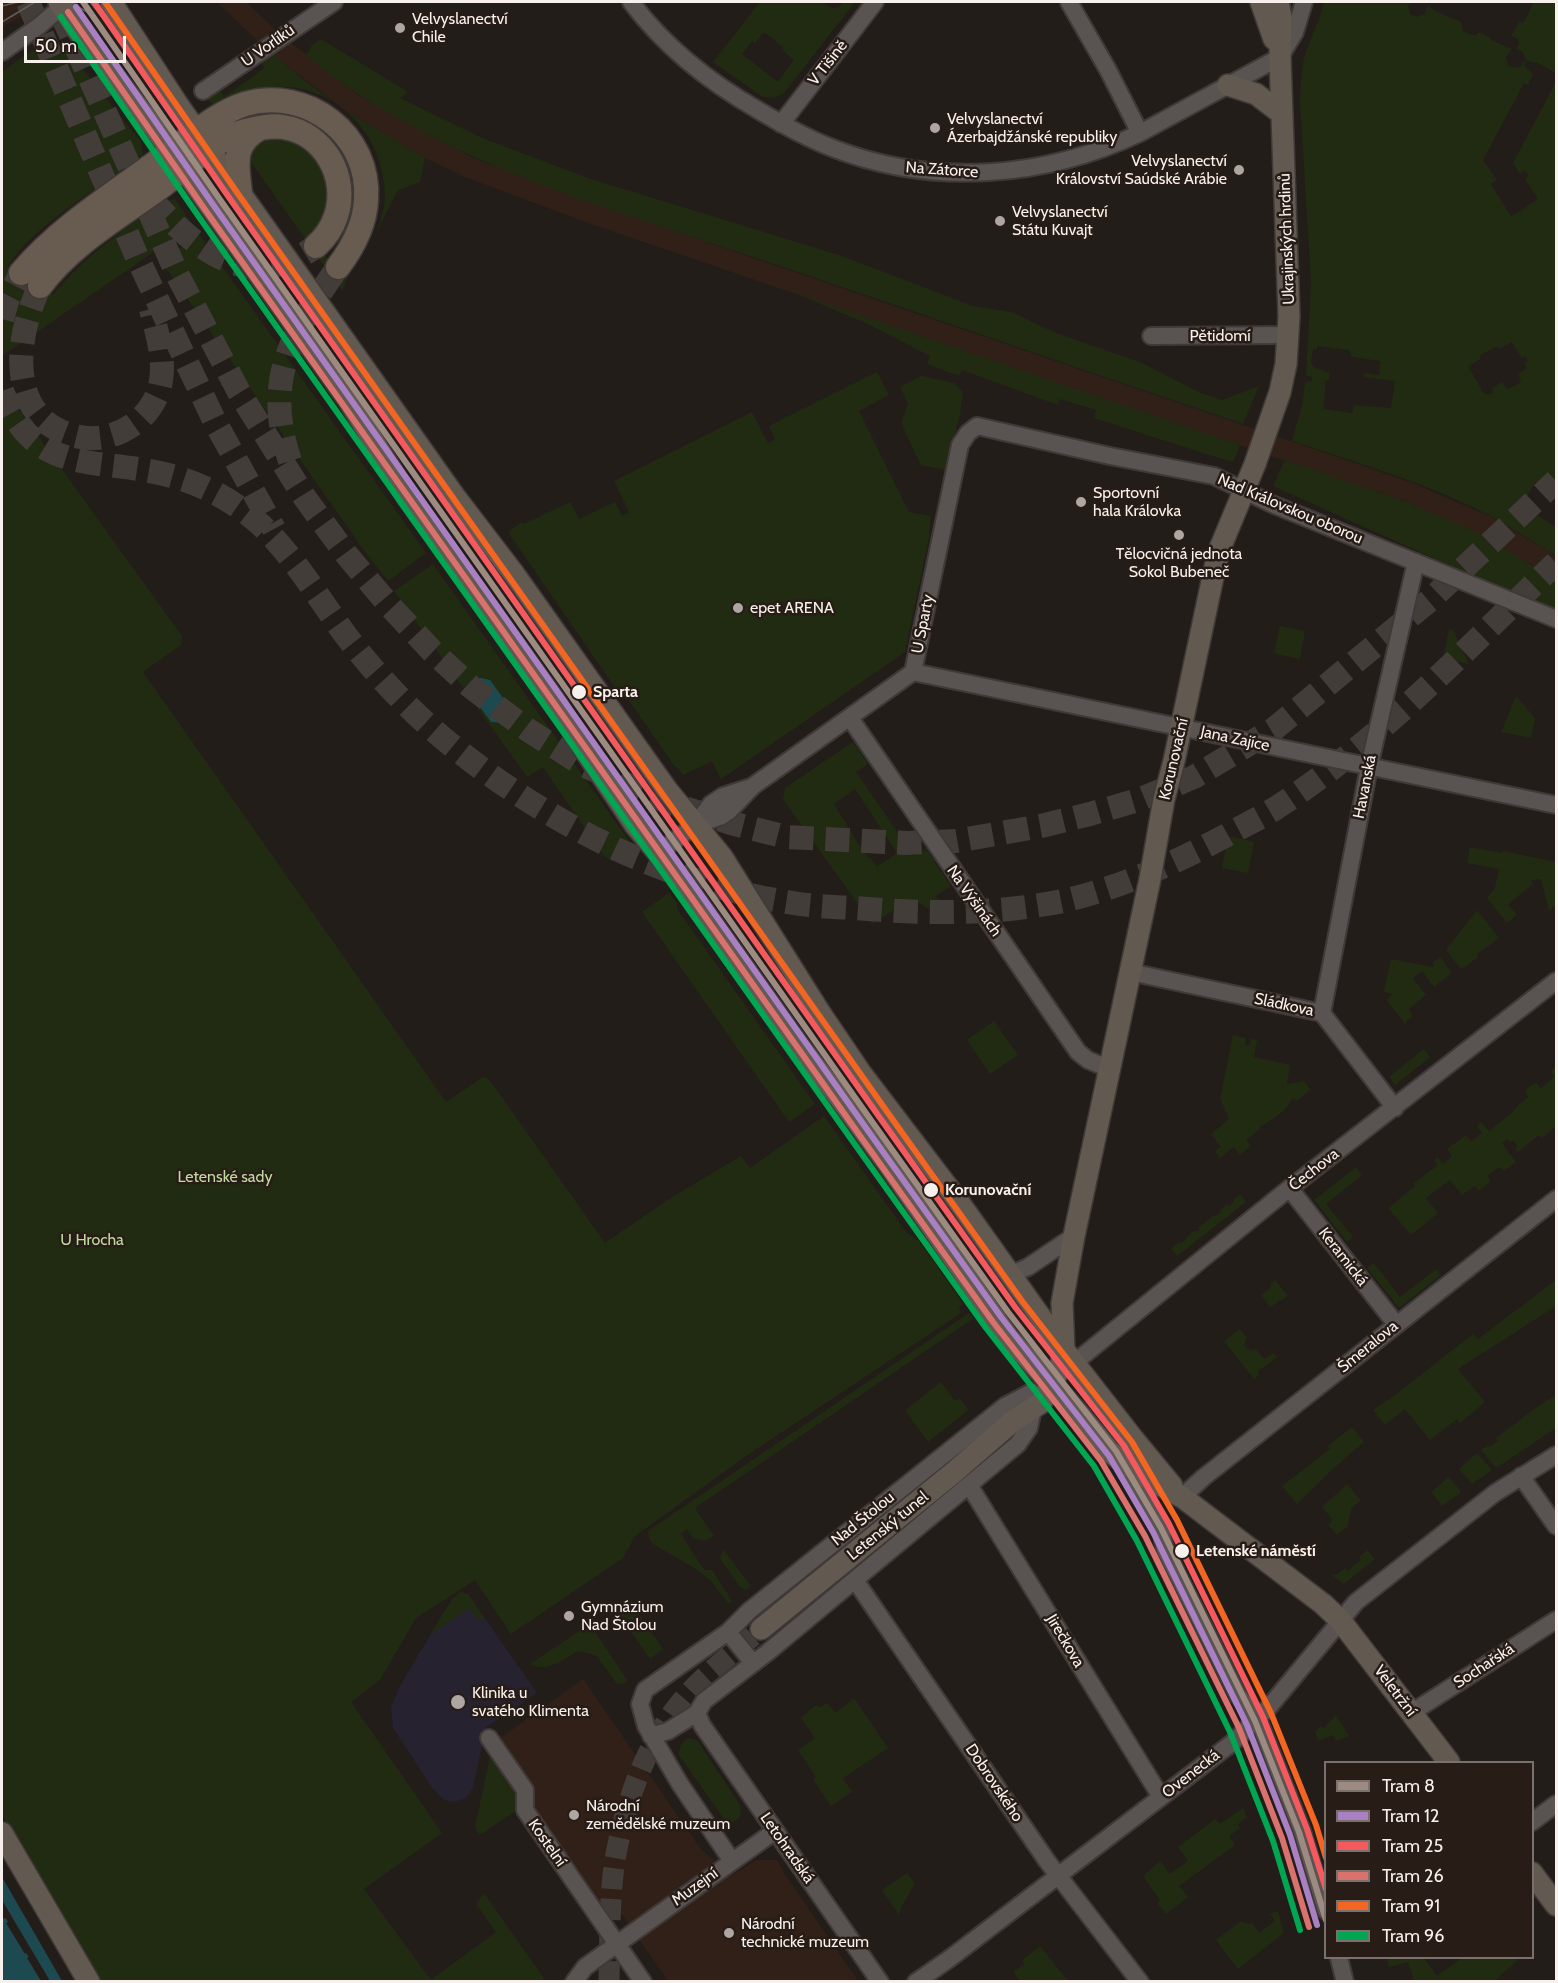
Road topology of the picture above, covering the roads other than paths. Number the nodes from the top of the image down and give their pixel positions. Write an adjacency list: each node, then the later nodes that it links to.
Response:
1 (111, 2): 18 (main road)
2 (334, 2): 13 (street, U Vorlíků)
3 (631, 2): 15 (street, Na Zátorce)
4 (875, 2): 15 (street, V Tišině)
5 (1069, 2): 17 (street)
6 (1261, 2): 11 (main road)
7 (1278, 2): 11 (main road)
8 (1304, 2): 11 (street)
9 (63, 3): 10 (street); 19 (main road)
10 (2, 52)
11 (1280, 57): 12 (street, Na Zátorce); 14 (main road, Ukrajinských hrdinů)
12 (1228, 85): 14 (main road); 17 (street, Na Zátorce)
13 (203, 91)
14 (1282, 114): 24 (main road, Ukrajinských hrdinů)
15 (781, 124): 17 (street, Na Zátorce)
16 (260, 128): 18 (highway); 20 (highway); 21 (highway)
17 (1140, 133)
18 (202, 140): 19 (highway); 20 (main road); 22 (highway)
19 (178, 160): 23 (highway); 37 (main road)
20 (240, 193): 36 (main road)
21 (316, 246)
22 (338, 267)
23 (30, 280)
24 (1289, 335): 25 (street, Pětidomí); 27 (main road, Ukrajinských hrdinů)
25 (1151, 336)
26 (977, 426): 28 (street, Nad Královskou oborou); 31 (street, U Sparty)
27 (1255, 464): 28 (main road, Korunovační)
28 (1243, 491): 29 (street, Nad Královskou oborou); 33 (main road, Korunovační)
29 (1416, 562): 30 (street, Nad Královskou oborou); 34 (street, Havanská)
30 (1557, 619)
31 (913, 672): 32 (street, U Sparty); 33 (street, Jana Zajíce)
32 (850, 718): 36 (street, U Sparty); 41 (street, Na Výšinách)
33 (1181, 728): 34 (street, Jana Zajíce); 38 (main road, Korunovační)
34 (1369, 767): 35 (street, Jana Zajíce); 40 (street, Havanská)
35 (1557, 805)
36 (695, 825): 37 (street, U Sparty); 46 (main road)
37 (658, 853): 49 (main road)
38 (1130, 972): 40 (street, Sládkova); 41 (main road, Korunovační)
39 (1557, 981): 42 (street, Čechova)
40 (1322, 1013): 42 (street, Sládkova)
41 (1110, 1069): 45 (main road, Korunovační)
42 (1395, 1108): 43 (street, Čechova)
43 (1290, 1189): 47 (street, Keramická); 48 (street, Čechova)
44 (1557, 1199): 47 (street, Šmeralova)
45 (1074, 1236): 46 (street); 48 (main road, Korunovační)
46 (1010, 1275): 48 (main road)
47 (1396, 1324): 54 (street, Šmeralova)
48 (1069, 1357): 49 (main road, Korunovační); 54 (main road)
49 (1039, 1395): 51 (main road); 53 (street); 59 (main road, Letenský tunel); 60 (street, Nad Štolou)
50 (1557, 1455): 52 (street, Ovenecká)
51 (1124, 1463): 54 (main road); 64 (street)
52 (1521, 1476): 55 (street); 57 (street, Ovenecká)
53 (969, 1485): 56 (street); 68 (street, Jirečkova)
54 (1182, 1497): 57 (main road)
55 (1557, 1526)
56 (855, 1580): 61 (street); 76 (street, Dobrovského)
57 (1340, 1620): 63 (main road, Veletržní); 64 (street, Ovenecká)
58 (1557, 1620): 63 (street, Sochařská)
59 (761, 1629)
60 (728, 1632): 61 (street); 65 (street, Nad Štolou)
61 (753, 1663): 62 (street)
62 (697, 1713): 65 (street); 71 (street, Letohradská)
63 (1411, 1713): 67 (main road, Veletržní)
64 (1258, 1719): 68 (street, Ovenecká); 77 (street)
65 (651, 1736): 74 (street)
66 (489, 1738): 79 (street, Kostelní)
67 (1448, 1761)
68 (1161, 1797): 76 (street, Ovenecká)
69 (1557, 1804): 70 (street)
70 (1534, 1821)
71 (775, 1831): 74 (street, Muzejní); 86 (street, Letohradská)
72 (2, 1833): 83 (main road)
73 (2, 1857): 82 (main road)
74 (732, 1860): 79 (street, Muzejní)
75 (1534, 1874): 78 (main road)
76 (1057, 1875): 87 (street, Ovenecká); 88 (street, Dobrovského)
77 (1324, 1904)
78 (1557, 1905)
79 (617, 1944): 81 (street); 85 (street, Kostelní)
80 (1339, 1959): 89 (street)
81 (585, 1974): 84 (street)
82 (75, 1982)
83 (89, 1982)
84 (574, 1982)
85 (643, 1982)
86 (880, 1982)
87 (916, 1982)
88 (1140, 1982)
89 (1345, 1982)

